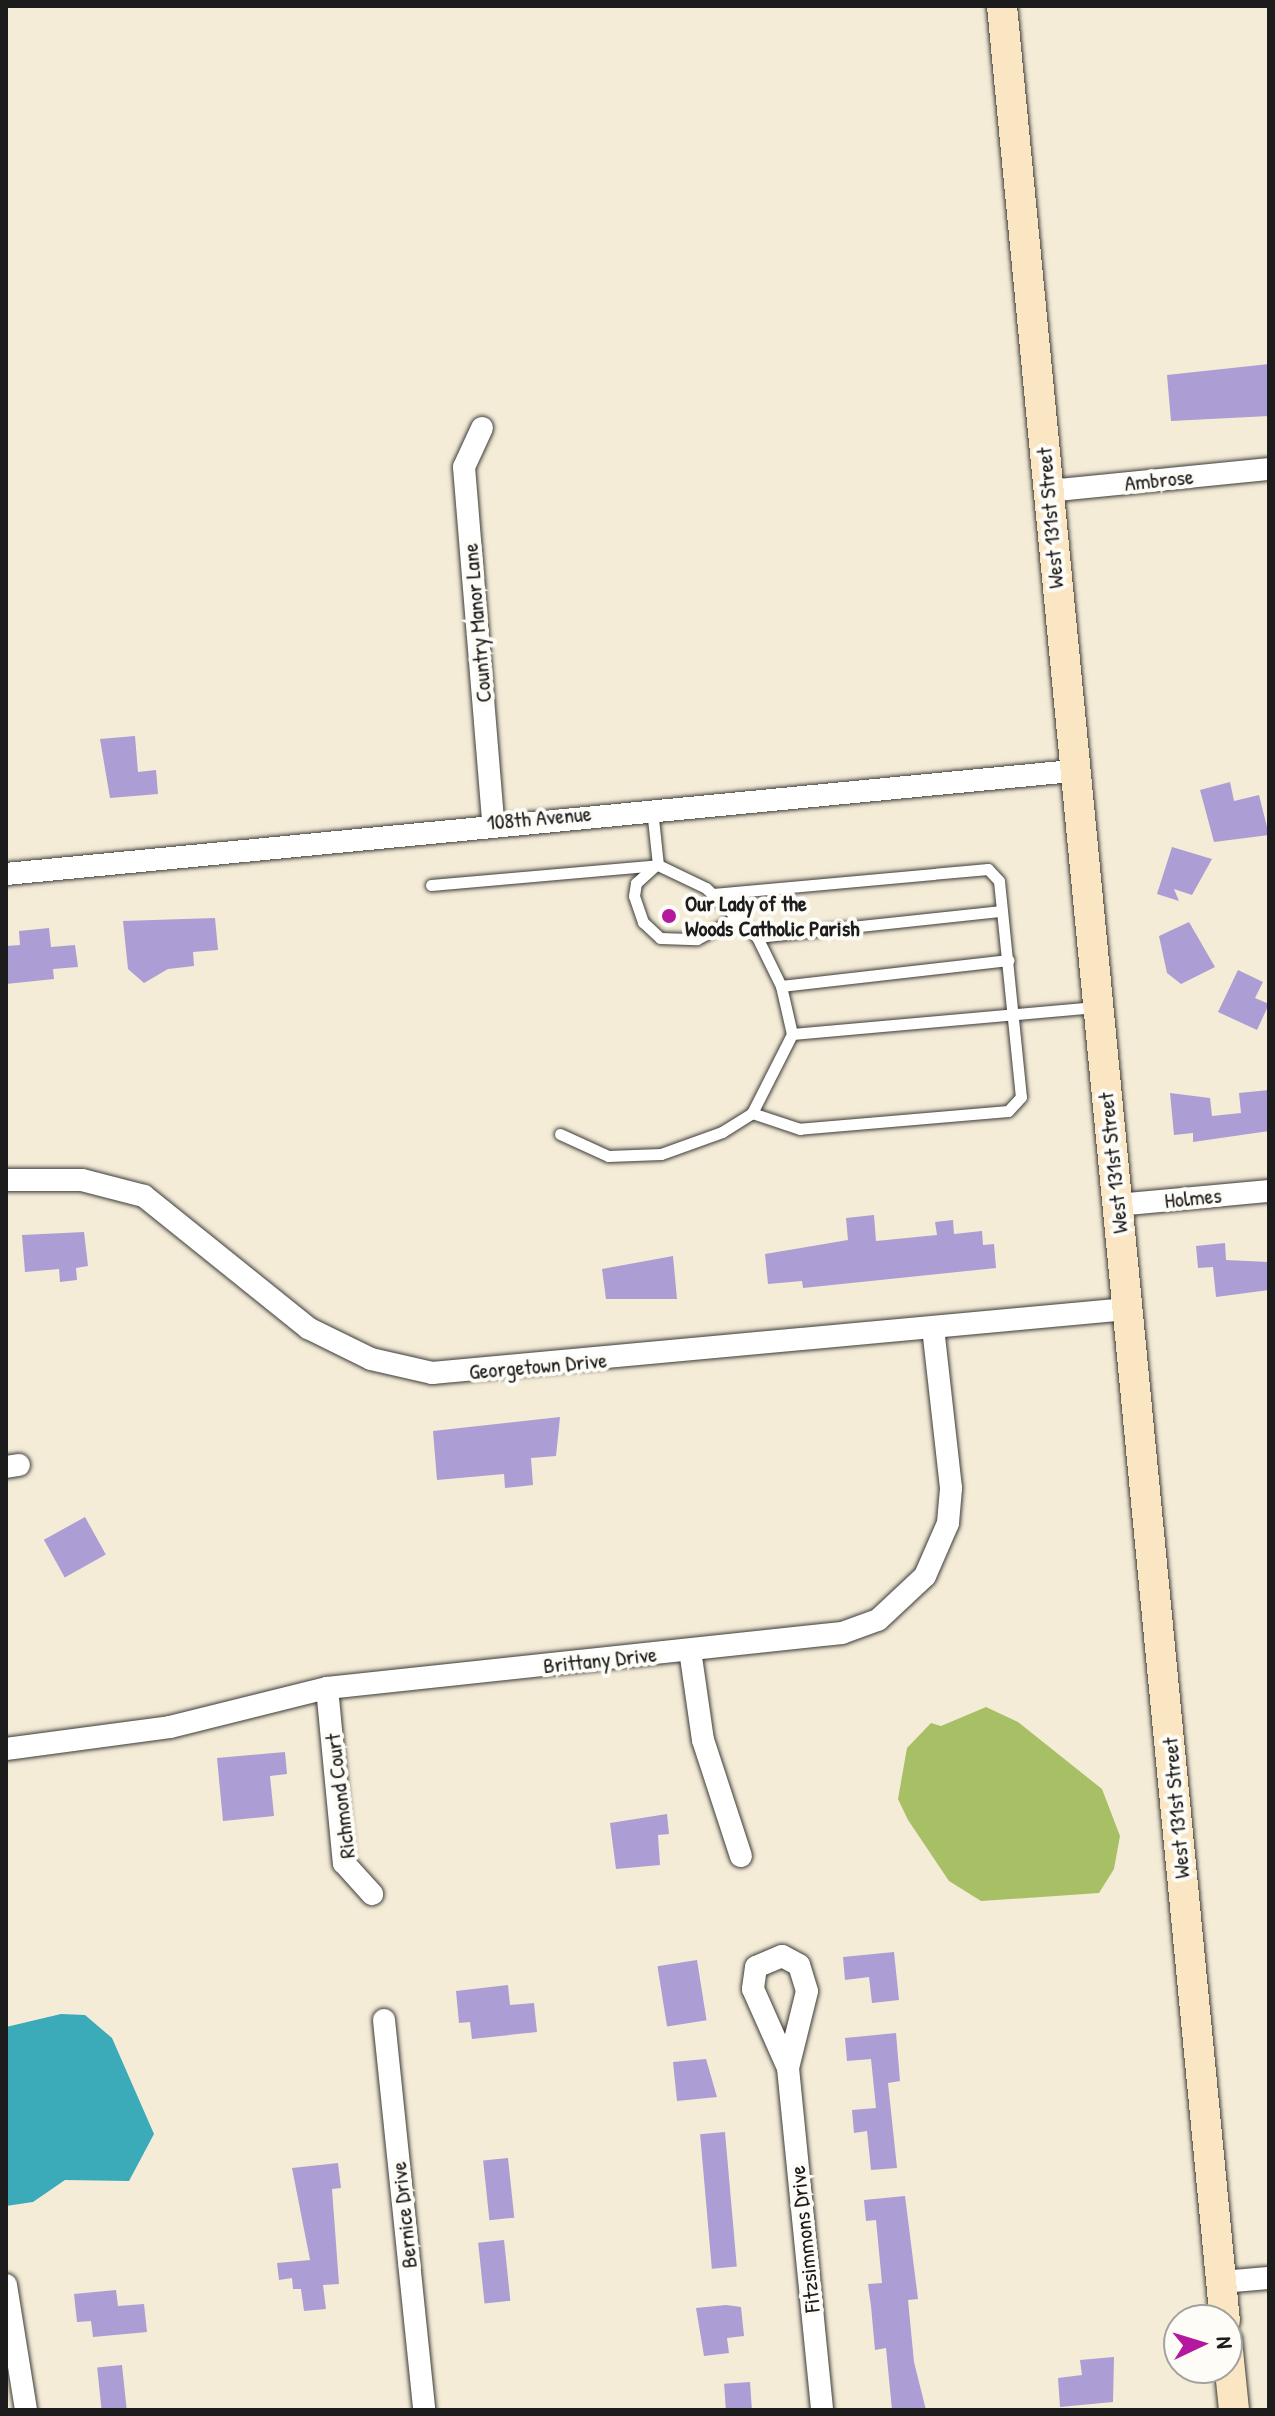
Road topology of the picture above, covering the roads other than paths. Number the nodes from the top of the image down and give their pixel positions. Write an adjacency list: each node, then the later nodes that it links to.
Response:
1 (1002, 6): 4 (street, West 131st Street)
2 (482, 428): 7 (street, Country Manor Lane)
3 (1269, 469): 4 (street, Ambrose)
4 (1048, 491): 5 (street, West 131st Street)
5 (1072, 771): 6 (street, 108th Avenue); 17 (street, West 131st Street)
6 (652, 808): 7 (street, 108th Avenue); 8 (lane)
7 (493, 822): 9 (street, 108th Avenue)
8 (658, 865): 10 (lane); 11 (lane); 13 (lane)
9 (6, 874)
10 (431, 885)
11 (713, 894): 12 (lane); 13 (lane)
12 (1002, 911): 14 (lane); 15 (lane)
13 (738, 917): 14 (lane)
14 (757, 937): 16 (lane)
15 (1009, 960): 16 (lane); 18 (lane)
16 (781, 986): 19 (lane)
17 (1097, 1006): 18 (lane); 24 (street, West 131st Street)
18 (1015, 1012): 19 (lane); 20 (lane)
19 (792, 1034): 20 (lane)
20 (752, 1113): 21 (lane)
21 (560, 1134)
22 (6, 1180): 26 (street, Georgetown Drive)
23 (1269, 1191): 24 (street, Holmes)
24 (1117, 1205): 25 (street, West 131st Street)
25 (1127, 1309): 26 (street, Georgetown Drive); 35 (street, West 131st Street)
26 (933, 1327): 27 (street, Brittany Drive)
27 (690, 1650): 28 (street, Brittany Drive); 30 (street)
28 (327, 1688): 29 (street, Brittany Drive); 31 (street, Richmond Court)
29 (6, 1749)
30 (741, 1856)
31 (372, 1894)
32 (384, 2020): 40 (street, Bernice Drive)
33 (788, 2068): 41 (street, Fitzsimmons Drive)
34 (1269, 2278): 35 (street)
35 (1221, 2282): 37 (street, West 131st Street)
36 (6, 2285): 39 (street)
37 (1223, 2304)
38 (1231, 2384): 42 (street)
39 (26, 2410)
40 (424, 2410)
41 (822, 2410)
42 (1234, 2410)

